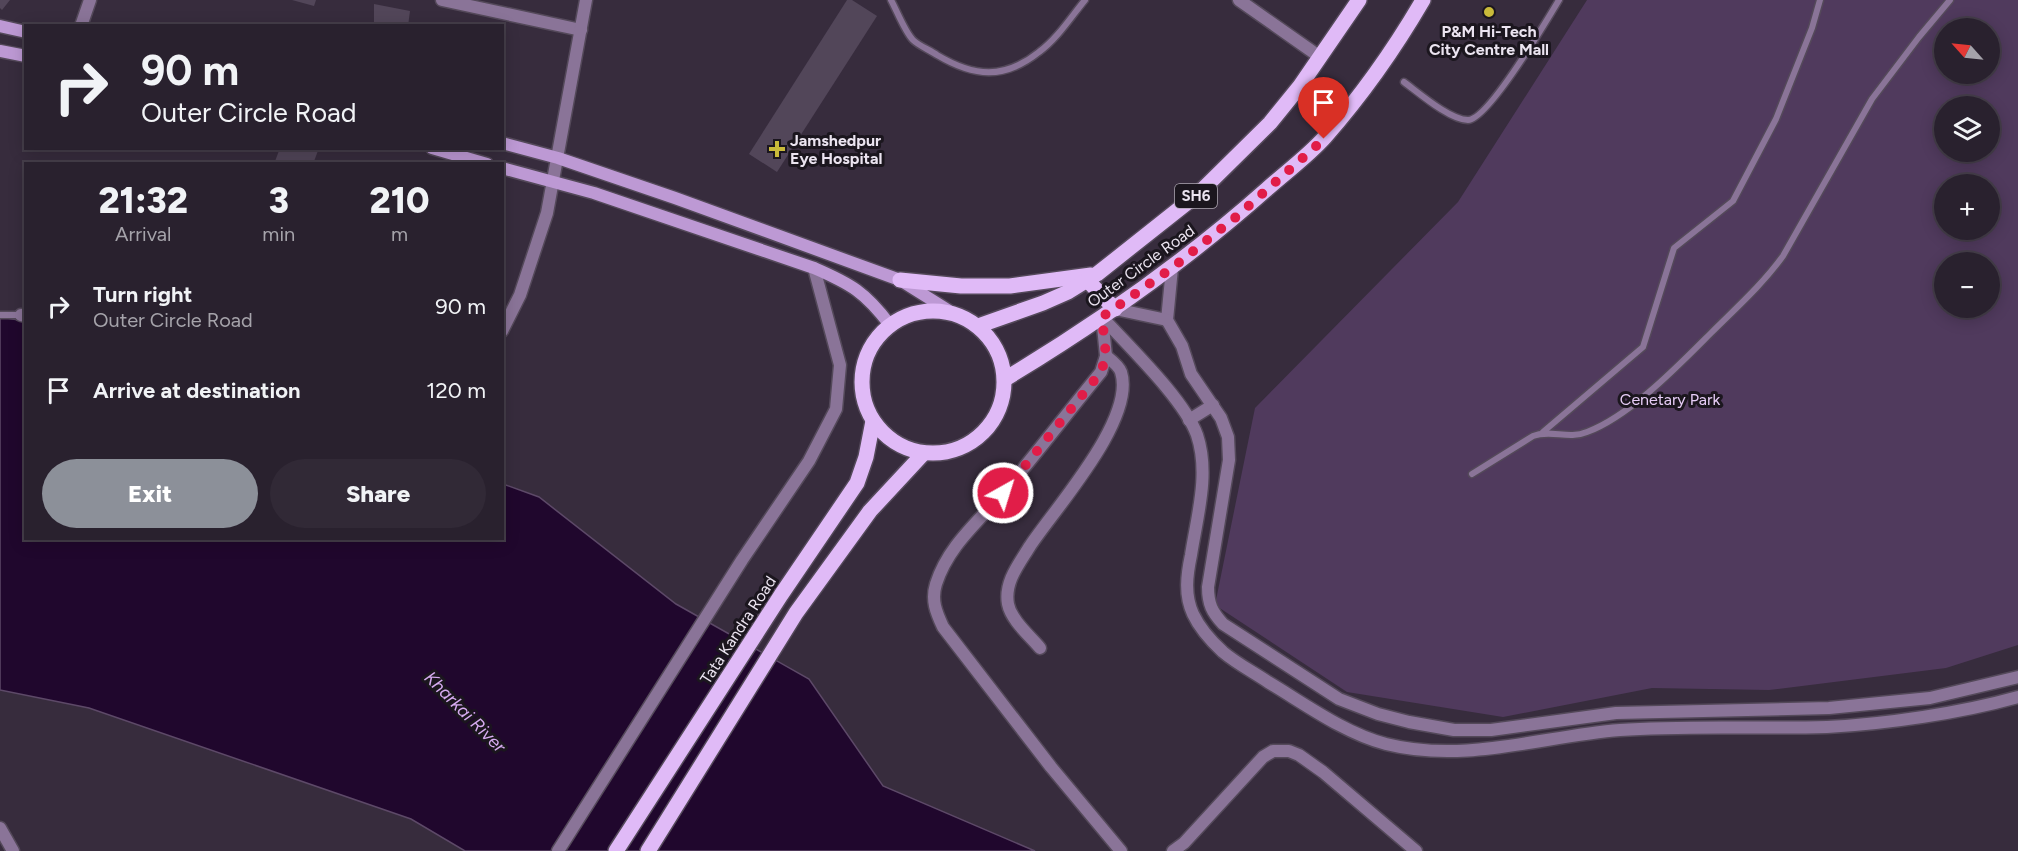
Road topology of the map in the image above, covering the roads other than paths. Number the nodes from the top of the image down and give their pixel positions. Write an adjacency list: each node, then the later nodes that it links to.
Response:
1 (90, 0): 12 (street)
2 (442, 0): 14 (street)
3 (586, 0): 14 (street)
4 (891, 0): 5 (lane)
5 (1085, 0)
6 (1239, 0): 18 (street)
7 (1359, 0): 18 (main road, SH6)
8 (1423, 0): 27 (main road, Outer Circle Road / SH6)
9 (1559, 0): 19 (lane)
10 (1820, 0): 43 (lane)
11 (1950, 0): 43 (lane)
12 (82, 24)
13 (0, 26): 15 (main road)
14 (581, 30): 22 (street)
15 (24, 32)
16 (0, 51): 17 (main road)
17 (24, 56)
18 (1320, 57): 28 (main road, SH6)
19 (1404, 82)
20 (504, 144): 22 (main road)
21 (439, 150): 23 (main road)
22 (558, 158): 25 (street); 29 (main road)
23 (480, 162)
24 (504, 169): 25 (main road)
25 (552, 181): 26 (main road); 37 (street)
26 (814, 268): 35 (main road); 51 (street)
27 (1172, 268): 31 (main road, Outer Circle Road / SH6); 34 (street)
28 (1092, 277): 29 (main road); 31 (main road); 36 (main road, SH6)
29 (900, 280): 30 (main road)
30 (951, 312): 35 (main road); 36 (main road)
31 (1108, 313): 34 (street); 38 (street); 39 (main road, Outer Circle Road / SH6); 41 (street)
32 (0, 315): 33 (lane)
33 (23, 316)
34 (1167, 320): 40 (street)
35 (890, 325): 42 (main road)
36 (978, 326): 39 (main road)
37 (504, 327)
38 (1106, 356): 46 (street); 54 (street)
39 (1005, 379): 44 (main road)
40 (1213, 405): 41 (street); 47 (street)
41 (1189, 420): 48 (street)
42 (873, 421): 44 (main road); 52 (main road, Tata Kandra Road)
43 (1543, 432): 45 (lane)
44 (923, 453): 53 (main road)
45 (1472, 474)
46 (1040, 648)
47 (2018, 676)
48 (2018, 697)
49 (0, 828): 50 (street)
50 (13, 851)
51 (558, 851)
52 (616, 851)
53 (648, 851)
54 (1121, 851)
55 (1173, 851): 56 (street)
56 (1416, 851)

